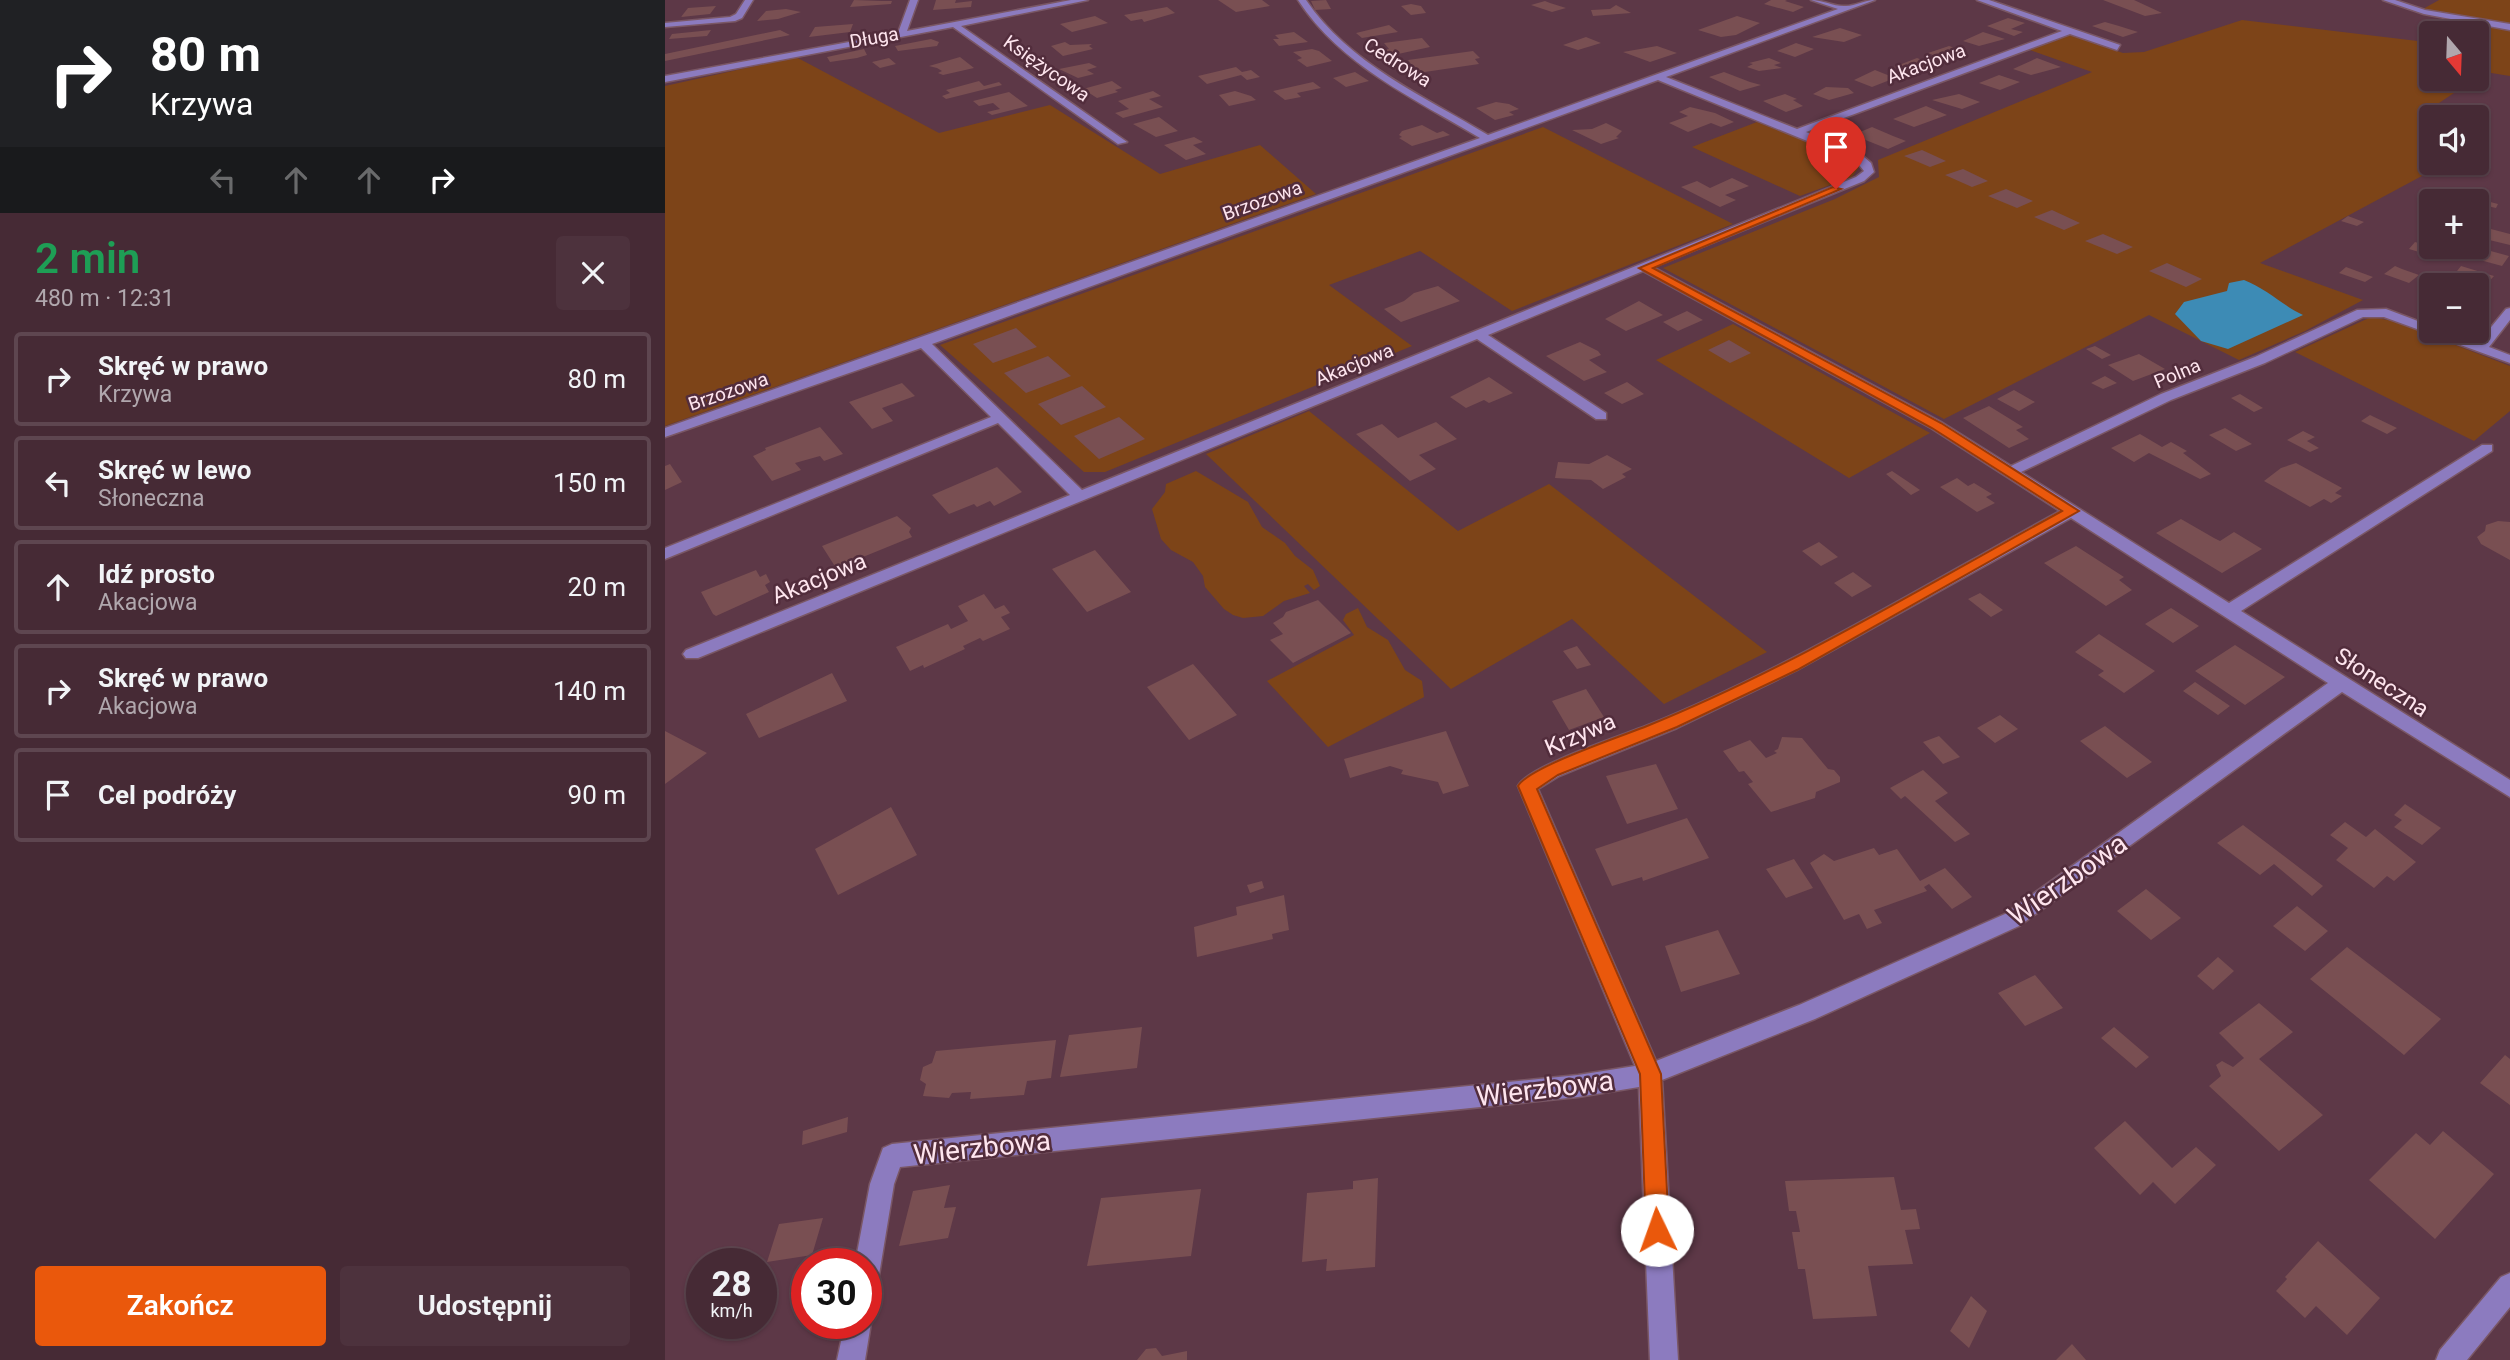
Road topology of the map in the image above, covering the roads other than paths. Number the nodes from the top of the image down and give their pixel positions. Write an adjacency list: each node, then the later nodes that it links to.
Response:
1 (749, 0): 11 (street)
2 (914, 0): 14 (street)
3 (1084, 0): 10 (street, Długa)
4 (1302, 0): 19 (street, Cedrowa)
5 (1815, 0): 9 (street)
6 (1871, 0): 9 (street, Brzozowa)
7 (1981, 0): 13 (street)
8 (2386, 0): 12 (street)
9 (1845, 9): 16 (street, Brzozowa)
10 (952, 23): 14 (street, Długa); 20 (street, Księżycowa)
11 (665, 26)
12 (2510, 27)
13 (2069, 31): 15 (street); 18 (street, Akacjowa)
14 (902, 32): 17 (street, Długa)
15 (2117, 47)
16 (1658, 76): 18 (street, Akacjowa); 19 (street, Brzozowa)
17 (665, 79)
18 (1797, 132): 21 (street, Akacjowa)
19 (1488, 139): 26 (street, Brzozowa)
20 (1122, 142)
21 (1644, 268): 24 (street, Akacjowa); 33 (street)
22 (2510, 312): 27 (street)
23 (2419, 325): 33 (street, Polna)
24 (1479, 334): 29 (street); 34 (street, Akacjowa)
25 (2467, 343): 27 (street)
26 (923, 344): 30 (street); 31 (street, Brzozowa)
27 (2481, 348): 28 (street)
28 (2510, 359)
29 (1601, 416)
30 (999, 418): 34 (street); 36 (street)
31 (665, 433)
32 (2487, 448): 37 (street)
33 (2010, 472): 35 (street, Słoneczna)
34 (1079, 495): 38 (street, Akacjowa)
35 (2072, 511): 37 (street, Słoneczna); 41 (street, Krzywa)
36 (665, 554)
37 (2230, 610): 39 (street, Słoneczna)
38 (692, 654)
39 (2341, 683): 40 (street, Słoneczna); 41 (street, Wierzbowa)
40 (2510, 790)
41 (1650, 1074): 42 (street, Wierzbowa); 46 (street, Krzywa)
42 (871, 1248)
43 (2510, 1286): 47 (street)
44 (855, 1339): 45 (street)
45 (851, 1360)
46 (1664, 1360)
47 (2450, 1360)

